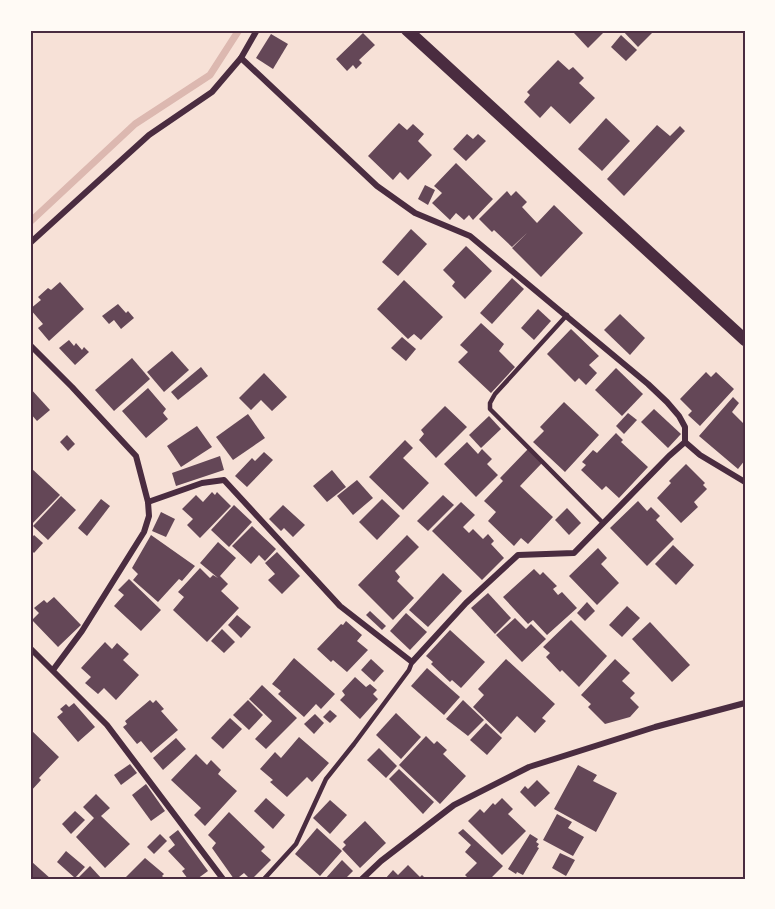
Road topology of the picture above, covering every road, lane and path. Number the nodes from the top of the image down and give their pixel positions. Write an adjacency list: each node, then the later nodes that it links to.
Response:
1 (257, 30): 3 (street)
2 (407, 30): 6 (main road)
3 (241, 58): 4 (street); 5 (street)
4 (30, 243)
5 (567, 315): 8 (street); 11 (lane)
6 (745, 340)
7 (30, 345): 10 (street)
8 (686, 442): 9 (street); 11 (street)
9 (745, 482)
10 (148, 502): 13 (street); 14 (street)
11 (603, 523): 13 (street)
12 (30, 648): 14 (street)
13 (412, 662): 17 (lane)
14 (53, 670): 16 (street)
15 (745, 703): 18 (street)
16 (223, 879)
17 (264, 879)
18 (362, 879)

